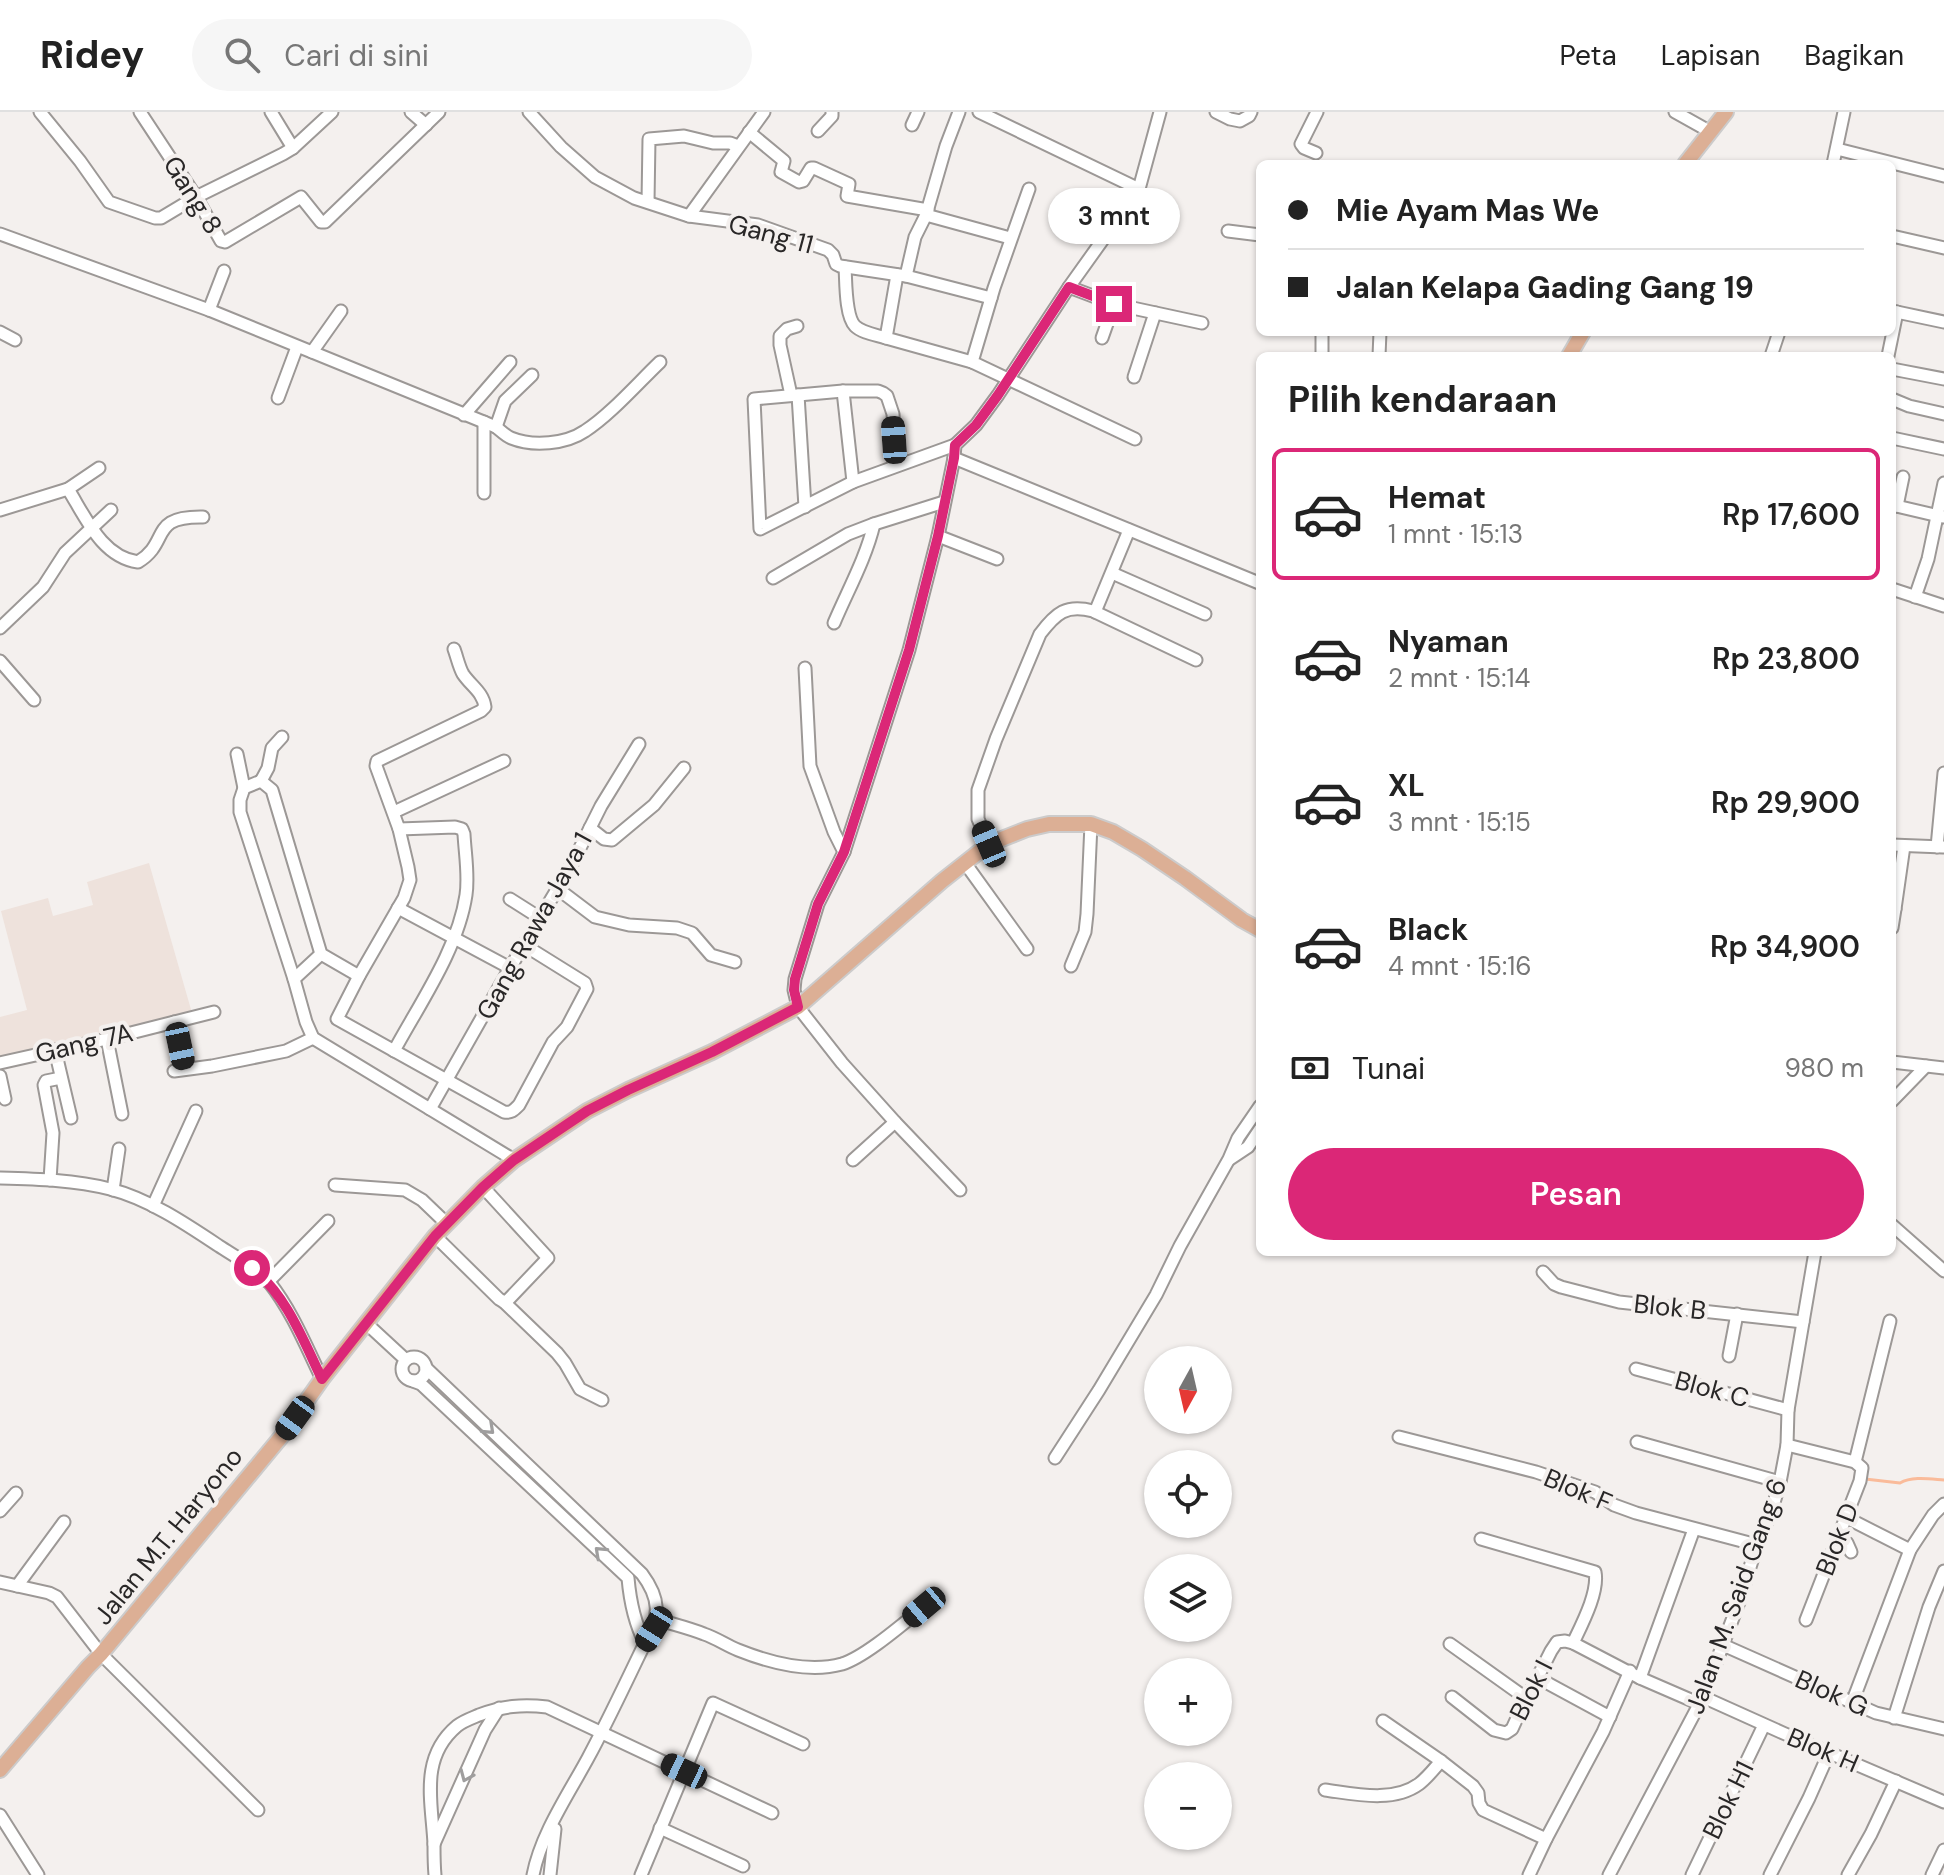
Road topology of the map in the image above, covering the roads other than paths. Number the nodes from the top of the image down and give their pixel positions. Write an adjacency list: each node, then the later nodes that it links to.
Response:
1 (40, 112): 36 (street)
2 (140, 112): 36 (street, Gang 8)
3 (271, 112): 26 (street)
4 (332, 112): 26 (street)
5 (411, 112): 20 (street)
6 (439, 112): 20 (street)
7 (529, 112): 37 (street, Gang 11)
8 (764, 112): 24 (street)
9 (832, 112): 22 (street)
10 (918, 112): 21 (street)
11 (959, 112): 38 (street)
12 (979, 112): 35 (street)
13 (1216, 112): 14 (street)
14 (1251, 112)
15 (1317, 112): 28 (street)
16 (1675, 112): 23 (street)
17 (1726, 112): 23 (main road)
18 (1844, 112): 27 (street)
19 (1157, 113): 35 (street)
20 (426, 125): 36 (street, Gang 8)
21 (912, 125)
22 (818, 131)
23 (1709, 131): 29 (main road)
24 (749, 132): 25 (street); 38 (street)
25 (738, 146): 37 (street); 39 (street)
26 (293, 148): 36 (street)
27 (1837, 149): 30 (street); 31 (street)
28 (1316, 153)
29 (1688, 160)
30 (1834, 160)
31 (1881, 160)
32 (1896, 164): 33 (street)
33 (1944, 176)
34 (1029, 189): 44 (street)
35 (1139, 189): 49 (street)
36 (196, 197)
37 (648, 202): 39 (street, Gang 11)
38 (927, 213): 44 (street); 48 (street)
39 (689, 216): 46 (street, Gang 11)
40 (1228, 231): 42 (street)
41 (0, 234): 52 (street)
42 (1256, 234)
43 (1896, 237): 45 (street)
44 (1010, 238): 50 (street)
45 (1944, 248)
46 (845, 267): 48 (street, Gang 11); 60 (street)
47 (224, 271): 52 (street)
48 (901, 276): 50 (street, Gang 11); 60 (street)
49 (1069, 287): 51 (street); 71 (street)
50 (991, 298): 67 (street)
51 (1114, 304): 55 (street); 61 (street)
52 (209, 310): 63 (street)
53 (341, 311): 64 (street)
54 (1896, 311): 56 (street)
55 (1155, 313): 57 (street); 70 (street)
56 (1944, 322)
57 (1202, 323)
58 (797, 326): 74 (street)
59 (0, 332): 62 (street)
60 (886, 338): 67 (street)
61 (1102, 338)
62 (15, 340)
63 (297, 347): 64 (street); 75 (street)
64 (312, 352): 78 (street)
65 (510, 362): 78 (street)
66 (660, 362): 80 (street)
67 (972, 362): 71 (street)
68 (1896, 370): 72 (street)
69 (532, 375): 80 (street)
70 (1134, 377)
71 (1008, 378): 81 (street); 83 (street)
72 (1944, 379)
73 (843, 391): 74 (street); 86 (street); 89 (street)
74 (795, 395): 96 (street); 96 (street)
75 (278, 398)
76 (1896, 401): 77 (street)
77 (1944, 414)
78 (464, 415): 79 (street)
79 (484, 422): 80 (street); 92 (street)
80 (496, 427)
81 (1135, 439)
82 (1896, 439): 84 (street)
83 (955, 445): 85 (street); 86 (street)
84 (1944, 449)
85 (954, 458): 93 (street); 103 (street)
86 (896, 465): 89 (street)
87 (99, 468): 91 (street)
88 (1903, 477): 94 (street)
89 (853, 482): 96 (street)
90 (1944, 483): 100 (street)
91 (68, 489): 97 (street); 102 (street)
92 (484, 493)
93 (944, 502): 101 (street); 104 (street)
94 (1896, 502)
95 (1896, 506): 100 (street)
96 (805, 507)
97 (0, 510)
98 (111, 510): 102 (street)
99 (203, 517): 102 (street)
100 (1941, 517): 110 (street)
101 (874, 524): 107 (street); 114 (street)
102 (92, 528): 115 (street)
103 (1129, 530): 106 (street); 108 (street)
104 (938, 536): 105 (street); 136 (street)
105 (997, 559)
106 (1112, 573): 112 (street); 113 (street)
107 (773, 578)
108 (1256, 582)
109 (1896, 590): 110 (street)
110 (1915, 597): 111 (street)
111 (1944, 606)
112 (1095, 612): 117 (street); 133 (street)
113 (1205, 614)
114 (834, 623)
115 (0, 628)
116 (454, 649): 129 (street)
117 (1196, 660)
118 (0, 661): 120 (street)
119 (805, 668): 136 (street)
120 (34, 700)
121 (282, 737): 127 (street)
122 (639, 744): 131 (street, Gang Rawa Jaya 1)
123 (237, 754): 128 (street)
124 (504, 761): 129 (street)
125 (684, 768): 131 (street)
126 (1944, 773): 135 (street)
127 (261, 781): 128 (street); 147 (street)
128 (244, 788): 152 (street)
129 (394, 812): 132 (street)
130 (1091, 824): 133 (main road, Jalan M.T. Haryono); 143 (main road, Jalan M.T. Haryono); 149 (street)
131 (590, 828): 139 (street, Gang Rawa Jaya 1)
132 (399, 829): 141 (street); 144 (street)
133 (989, 844): 137 (main road, Jalan M.T. Haryono)
134 (1898, 846): 135 (street); 138 (street)
135 (1941, 847)
136 (844, 852): 153 (street)
137 (965, 863): 146 (street); 153 (main road, Jalan M.T. Haryono)
138 (1896, 871)
139 (558, 889): 142 (street, Gang Rawa Jaya 1); 148 (street)
140 (510, 899): 142 (street)
141 (398, 908): 144 (street); 151 (street)
142 (540, 918): 145 (street, Gang Rawa Jaya 1)
143 (1256, 928)
144 (455, 939): 150 (street); 159 (street)
145 (524, 945): 150 (street, Gang Rawa Jaya 1); 166 (street)
146 (1027, 949)
147 (321, 954): 151 (street); 152 (street)
148 (735, 962)
149 (1071, 966)
150 (510, 968): 166 (street, Gang Rawa Jaya 1)
151 (359, 976): 159 (street)
152 (294, 979): 156 (street)
153 (798, 1007): 174 (street); 178 (main road, Jalan M.T. Haryono)
154 (214, 1012): 155 (street, Gang 7A)
155 (174, 1022): 156 (street); 157 (street, Gang 7A)
156 (313, 1038): 169 (street)
157 (107, 1039): 158 (street, Gang 7A); 172 (street)
158 (55, 1050): 161 (street, Gang 7A); 165 (street)
159 (394, 1051): 166 (street)
160 (1896, 1062): 162 (street)
161 (0, 1063)
162 (1926, 1066): 163 (street); 167 (street)
163 (1944, 1068)
164 (0, 1076): 168 (street)
165 (61, 1078): 173 (street); 181 (street)
166 (448, 1079): 169 (street, Gang Rawa Jaya 1)
167 (1896, 1097)
168 (5, 1099)
169 (430, 1109): 178 (street)
170 (196, 1111): 186 (street)
171 (1256, 1112): 177 (street)
172 (122, 1114)
173 (71, 1118)
174 (895, 1122): 179 (street); 185 (street)
175 (1256, 1135): 177 (street)
176 (119, 1149): 184 (street)
177 (1229, 1159): 211 (street)
178 (514, 1160): 183 (main road, Jalan M.T. Haryono)
179 (853, 1160)
180 (0, 1178): 181 (street)
181 (50, 1180): 184 (street)
182 (335, 1185): 188 (street)
183 (483, 1187): 188 (main road, Jalan M.T. Haryono); 195 (street)
184 (113, 1190): 186 (street)
185 (960, 1190)
186 (153, 1206): 194 (street)
187 (328, 1221): 194 (street)
188 (447, 1224): 190 (main road, Jalan M.T. Haryono)
189 (1896, 1229): 192 (street)
190 (435, 1236): 195 (street); 199 (main road, Jalan M.T. Haryono)
191 (1814, 1256): 198 (street, Jalan M. Said Gang 6)
192 (1944, 1271)
193 (1543, 1272): 196 (street, Blok B)
194 (268, 1282): 204 (street)
195 (504, 1302): 206 (street)
196 (1737, 1314): 198 (street, Blok B); 200 (street)
197 (1890, 1321): 212 (street, Blok D)
198 (1803, 1322): 207 (street, Jalan M. Said Gang 6)
199 (367, 1324): 201 (street); 204 (main road, Jalan M.T. Haryono)
200 (1729, 1356)
201 (406, 1360): 202 (street); 205 (street)
202 (426, 1368): 205 (street); 225 (street, one-way to 225)
203 (1636, 1369): 207 (street, Blok C)
204 (322, 1379): 237 (main road, Jalan M.T. Haryono)
205 (417, 1382): 227 (street, one-way to 205)
206 (602, 1400)
207 (1788, 1410): 210 (street, Jalan M. Said Gang 6)
208 (1399, 1437): 219 (street, Blok F)
209 (1637, 1442): 213 (street)
210 (1787, 1445): 212 (street); 213 (street, Jalan M. Said Gang 6)
211 (1055, 1458)
212 (1859, 1465): 217 (street, Blok D)
213 (1780, 1482): 222 (street, Jalan M. Said Gang 6)
214 (16, 1493): 216 (street)
215 (1944, 1504): 223 (street)
216 (0, 1511)
217 (1845, 1517): 220 (street, Blok D); 223 (street)
218 (64, 1522): 229 (street)
219 (1694, 1529): 222 (street, Blok F); 238 (street)
220 (1837, 1538): 224 (street); 232 (street, Blok D)
221 (1481, 1539): 234 (street)
222 (1757, 1545): 236 (street, Jalan M. Said Gang 6)
223 (1910, 1550): 243 (street)
224 (1851, 1552)
225 (639, 1571): 227 (street); 231 (street)
226 (1944, 1571): 246 (street)
227 (628, 1578): 233 (street)
228 (0, 1582): 229 (street)
229 (17, 1586): 237 (street)
230 (924, 1607): 231 (street)
231 (656, 1619): 233 (street)
232 (1806, 1620)
233 (645, 1643): 250 (street)
234 (1573, 1643): 238 (street, Blok I); 239 (street, Blok I)
235 (1450, 1644): 241 (street)
236 (1723, 1645): 242 (street, Jalan M. Said Gang 6); 243 (street, Blok G)
237 (101, 1654): 254 (main road, Jalan M.T. Haryono); 259 (street)
238 (1635, 1675): 242 (street, Blok I); 245 (street)
239 (1538, 1678): 241 (street, Blok I); 245 (street)
240 (1452, 1697): 241 (street, Blok I)
241 (1527, 1699)
242 (1701, 1700): 248 (street, Blok H); 274 (street, Jalan M. Said Gang 6)
243 (1852, 1703): 246 (street, Blok G)
244 (499, 1707): 250 (street); 265 (street, one-way to 265); 265 (street)
245 (1610, 1717): 264 (street)
246 (1894, 1718): 249 (street, Blok G)
247 (1383, 1721): 253 (street)
248 (1764, 1725): 252 (street, Blok H); 275 (street, Blok H1)
249 (1944, 1729)
250 (601, 1733): 255 (street); 262 (street)
251 (803, 1744): 255 (street)
252 (1829, 1753): 256 (street, Blok H); 276 (street)
253 (1441, 1761): 257 (street); 264 (street)
254 (0, 1770)
255 (684, 1771): 260 (street); 263 (street)
256 (1896, 1781): 258 (street, Blok H); 277 (street)
257 (1325, 1790)
258 (1944, 1802)
259 (258, 1810)
260 (772, 1813)
261 (0, 1815): 268 (street)
262 (556, 1817): 270 (street); 271 (street)
263 (660, 1828): 267 (street); 272 (street)
264 (1546, 1839): 273 (street)
265 (434, 1845): 269 (street)
266 (1944, 1850): 278 (street)
267 (743, 1866)
268 (38, 1875)
269 (435, 1875)
270 (533, 1875)
271 (550, 1875)
272 (641, 1875)
273 (1529, 1875)
274 (1609, 1875)
275 (1692, 1875)
276 (1770, 1875)
277 (1848, 1875)
278 (1932, 1875)

